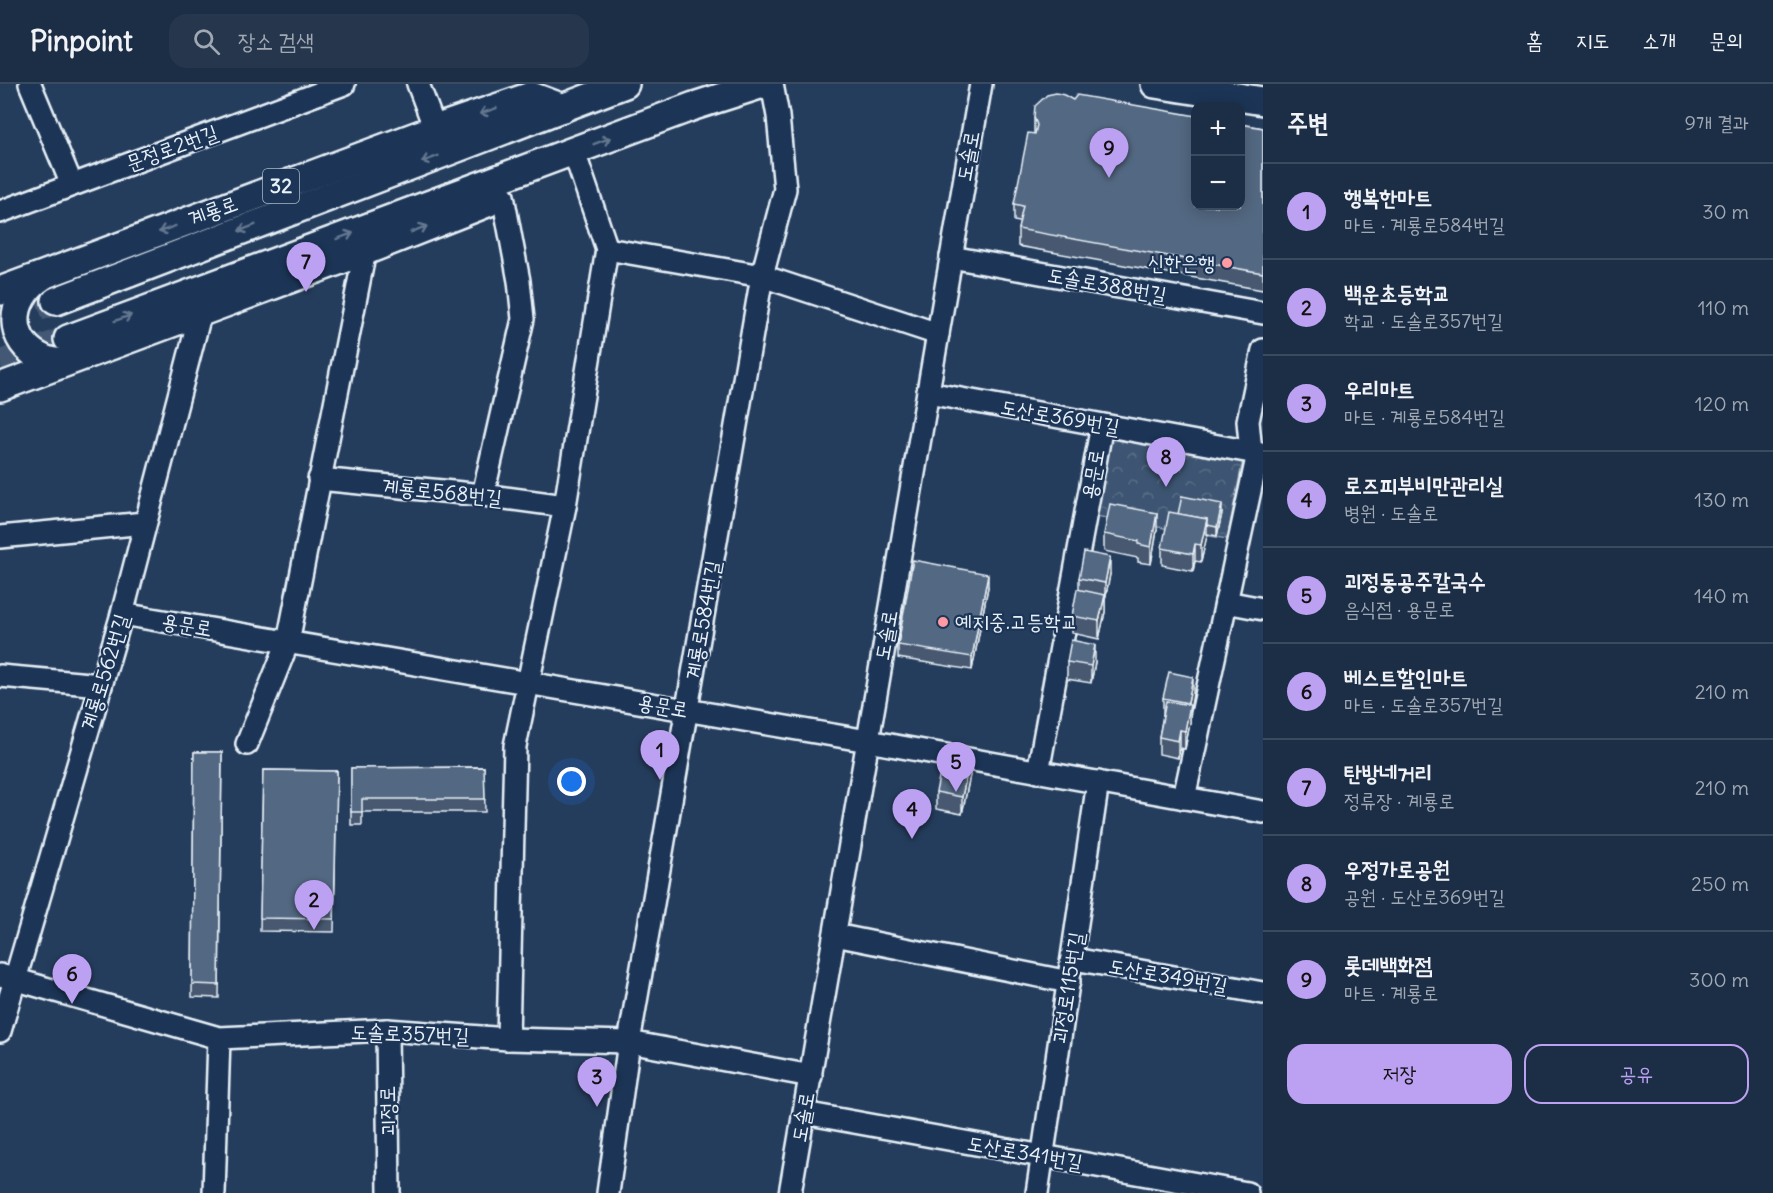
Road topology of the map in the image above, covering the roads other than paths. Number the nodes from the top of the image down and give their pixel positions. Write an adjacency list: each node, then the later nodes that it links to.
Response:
1 (30, 84): 14 (street)
2 (344, 84): 14 (street, 문정로2번길)
3 (418, 84): 11 (street)
4 (625, 84): 10 (main road, 계룡로 / 32)
5 (763, 84): 12 (main road, one-way to 5)
6 (772, 84): 21 (street, 계룡로584번길)
7 (981, 84): 19 (street, 도솔로)
8 (1155, 84): 9 (main road)
9 (1263, 101)
10 (563, 108): 11 (main road, 계룡로 / 32, one-way to 11); 23 (main road, 계룡로 / 32, one-way to 23)
11 (435, 129): 20 (main road, 계룡로 / 32, one-way to 20)
12 (574, 152): 13 (main road); 17 (street)
13 (547, 161): 15 (main road); 27 (main road, one-way to 13)
14 (72, 185): 16 (street, 문정로2번길)
15 (503, 196): 18 (main road, one-way to 15); 34 (street)
16 (0, 212)
17 (607, 249): 21 (street); 35 (street)
18 (365, 251): 24 (main road); 33 (street)
19 (951, 257): 25 (street, 도솔로388번길); 26 (street, 도솔로)
20 (47, 274): 22 (main road, 계룡로 / 32); 27 (main road)
21 (762, 276): 26 (street); 45 (street, 계룡로584번길)
22 (0, 291)
23 (56, 301)
24 (201, 311): 27 (main road); 36 (street, 계룡로562번길)
25 (1263, 313)
26 (938, 333): 30 (street, 도솔로)
27 (72, 348): 29 (main road)
28 (1263, 350): 32 (street)
29 (0, 387)
30 (928, 393): 31 (street, 도산로369번길); 46 (street, 도솔로)
31 (1102, 425): 32 (street, 도산로369번길); 48 (street, 용문로)
32 (1257, 453): 38 (street)
33 (320, 479): 34 (street, 계룡로568번길); 41 (street)
34 (483, 495): 35 (street, 계룡로568번길)
35 (565, 506): 43 (street)
36 (145, 524): 37 (street); 40 (street, 계룡로562번길)
37 (0, 537)
38 (1226, 602): 39 (street); 50 (street)
39 (1263, 609)
40 (122, 614): 41 (street, 용문로); 44 (street, 계룡로562번길)
41 (288, 642): 43 (street, 용문로); 47 (street)
42 (0, 676): 44 (street)
43 (529, 683): 45 (street, 용문로); 60 (street)
44 (101, 685): 54 (street, 계룡로562번길)
45 (687, 711): 46 (street, 용문로); 61 (street, 계룡로584번길)
46 (868, 741): 48 (street, 용문로); 52 (street, 도솔로)
47 (247, 744)
48 (1038, 772): 49 (street, 용문로)
49 (1098, 782): 50 (street, 용문로); 53 (street, 괴정로115번길)
50 (1184, 798): 51 (street, 용문로)
51 (1263, 812)
52 (835, 935): 55 (street); 62 (street, 도솔로)
53 (1074, 959): 55 (street, 괴정로115번길); 56 (street, 도산로349번길)
54 (7, 978): 58 (street, 계룡로562번길); 59 (street, 도솔로357번길)
55 (1069, 982): 64 (street, 괴정로115번길)
56 (1263, 993)
57 (387, 1030): 59 (street, 도솔로357번길); 60 (street, 도솔로357번길); 66 (street, 괴정로)
58 (0, 1031)
59 (219, 1038): 65 (street)
60 (508, 1039): 61 (street, 도솔로357번길)
61 (629, 1042): 62 (street, 도솔로357번길); 67 (street, 계룡로584번길)
62 (811, 1076): 63 (street, 도솔로)
63 (804, 1113): 64 (street, 도산로341번길); 68 (street, 도솔로)
64 (1043, 1156): 69 (street, 괴정로115번길); 70 (street, 도산로341번길)
65 (214, 1193)
66 (389, 1193)
67 (608, 1193)
68 (790, 1193)
69 (1037, 1193)
70 (1247, 1193)

